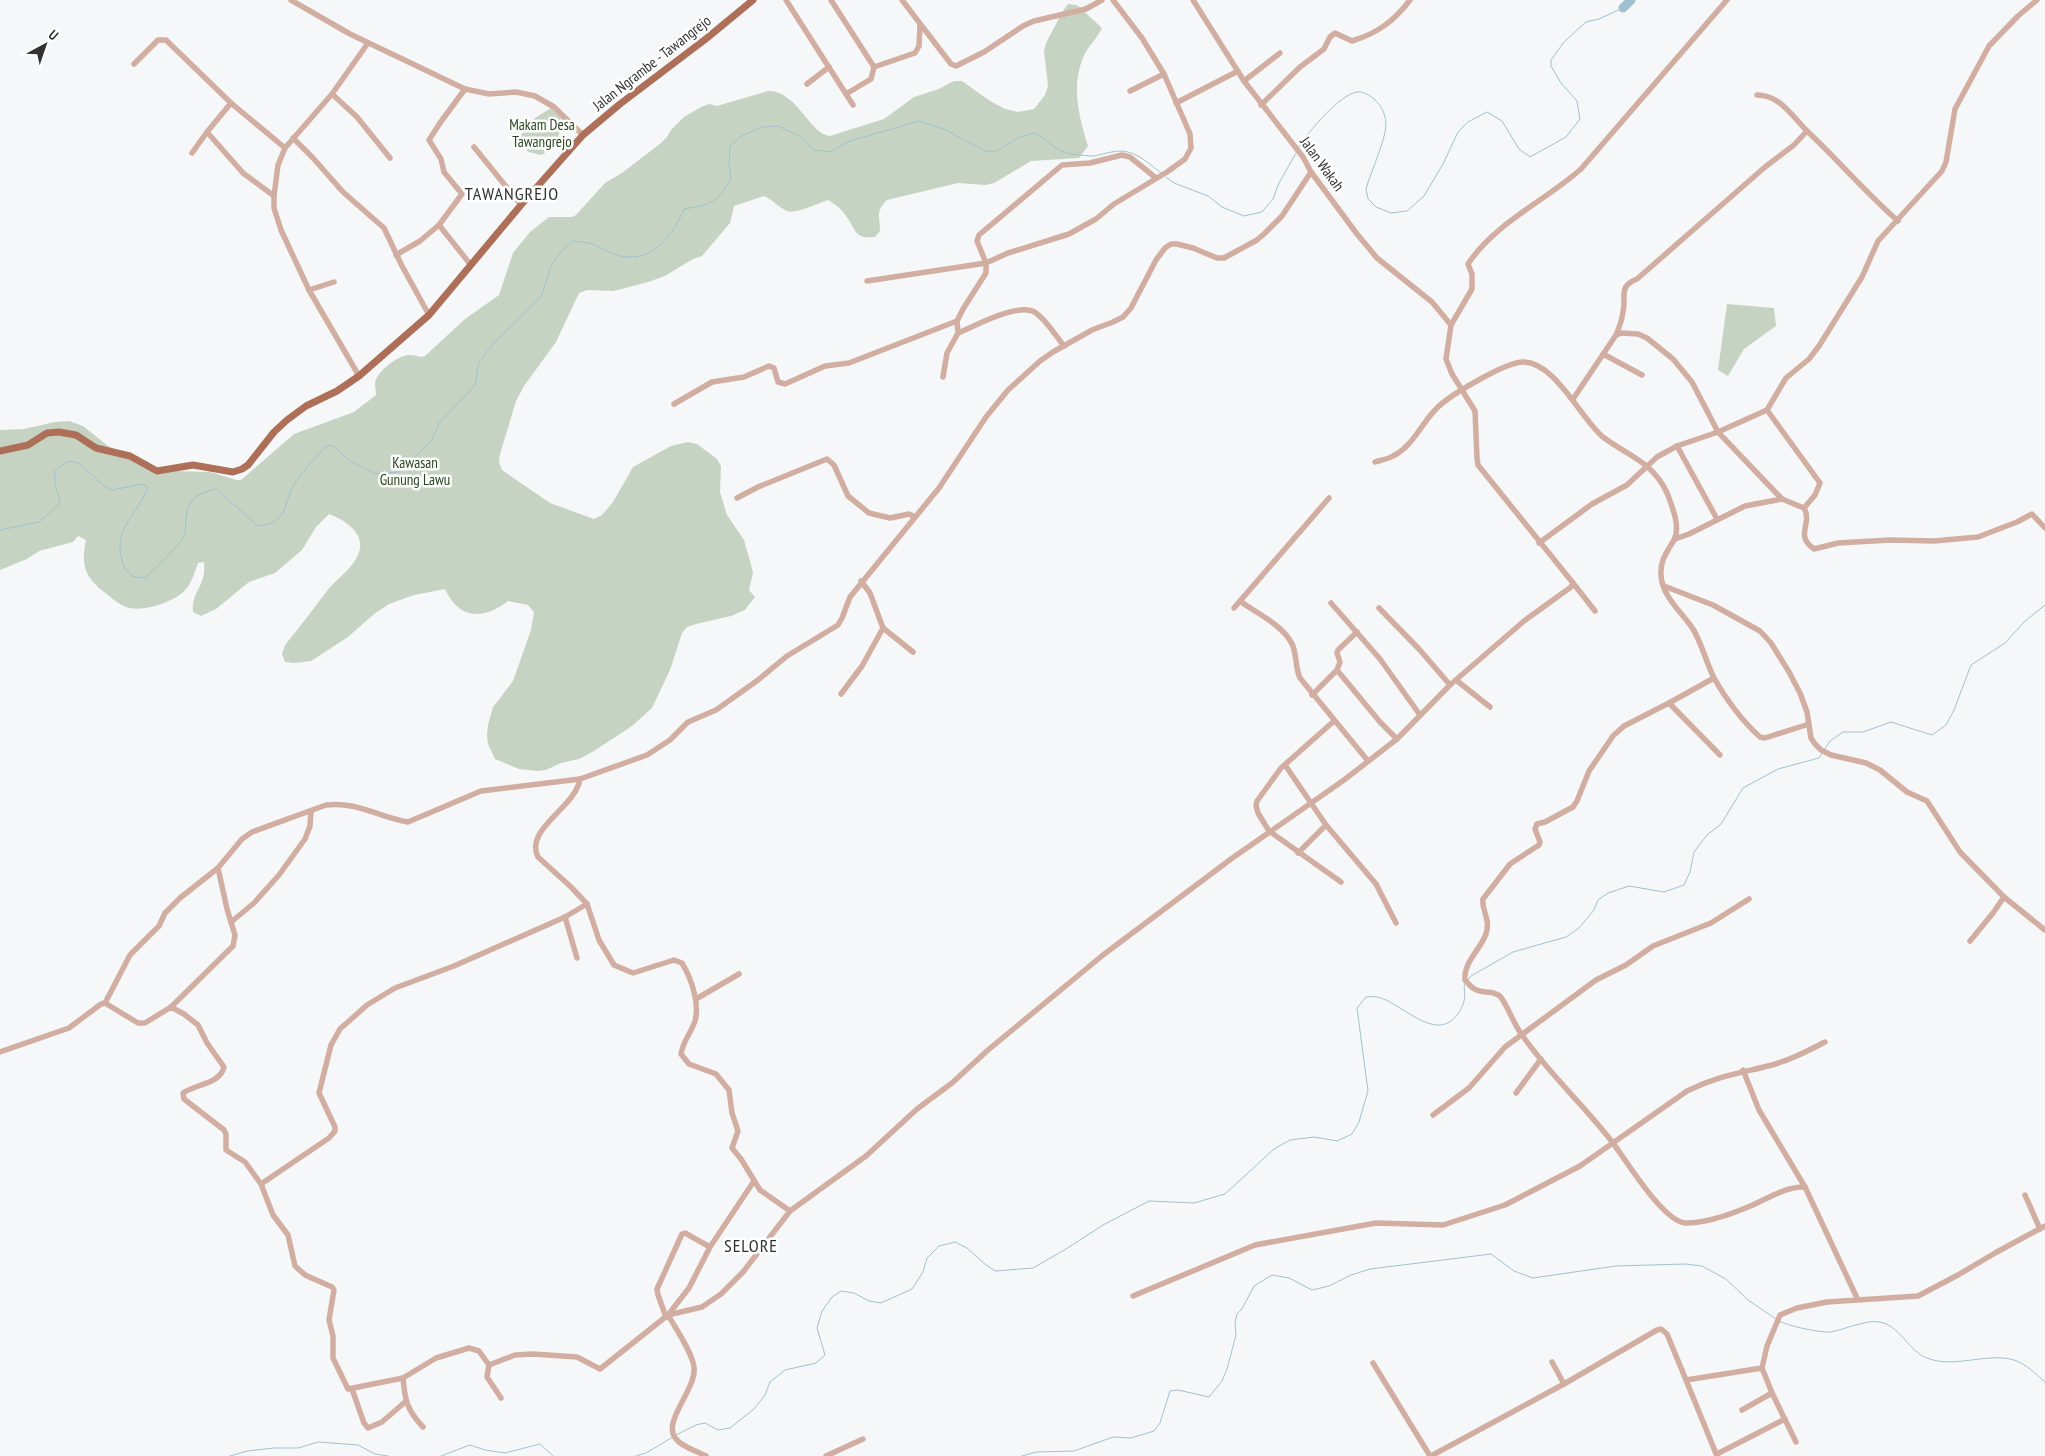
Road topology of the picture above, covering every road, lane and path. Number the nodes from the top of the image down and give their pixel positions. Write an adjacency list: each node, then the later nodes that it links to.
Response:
1 (291, 0): 13 (street)
2 (753, 0): 33 (main road, Jalan Ngrambe - Tawangrejo)
3 (786, 0): 16 (street)
4 (831, 0): 17 (street)
5 (902, 0): 12 (street)
6 (1102, 0): 12 (street)
7 (1112, 0): 19 (street)
8 (1193, 0): 18 (street, Jalan Wakah)
9 (1410, 0): 29 (street)
10 (1727, 0): 53 (street)
11 (2037, 0): 43 (street)
12 (920, 26): 17 (street)
13 (368, 43): 22 (street); 24 (street)
14 (1280, 53): 20 (street)
15 (134, 64): 28 (street)
16 (829, 68): 21 (street); 25 (street)
17 (874, 68): 25 (street)
18 (1238, 71): 20 (street, Jalan Wakah); 27 (street)
19 (1164, 74): 23 (street); 27 (street)
20 (1244, 81): 29 (street, Jalan Wakah)
21 (806, 84)
22 (465, 90): 33 (street); 44 (street)
23 (1130, 91)
24 (332, 94): 34 (street); 38 (street)
25 (846, 94): 30 (street)
26 (1757, 95): 31 (street)
27 (1176, 102): 40 (street)
28 (231, 103): 32 (street); 36 (street)
29 (1261, 105): 39 (street, Jalan Wakah)
30 (853, 106)
31 (1807, 131): 43 (street); 55 (street)
32 (207, 132): 37 (street); 41 (street)
33 (584, 135): 42 (main road, Jalan Ngrambe - Tawangrejo)
34 (293, 138): 36 (street); 45 (street)
35 (474, 147): 42 (street)
36 (285, 148): 41 (street)
37 (192, 153)
38 (390, 158)
39 (1311, 172): 53 (street, Jalan Wakah); 56 (street)
40 (1158, 178): 46 (street); 46 (street)
41 (274, 196): 50 (street)
42 (521, 205): 47 (main road, Jalan Ngrambe - Tawangrejo)
43 (1898, 221): 64 (street)
44 (438, 225): 45 (street); 47 (street)
45 (396, 255): 51 (street)
46 (986, 263): 48 (street); 52 (street)
47 (470, 264): 51 (main road, Jalan Ngrambe - Tawangrejo)
48 (867, 281)
49 (334, 282): 50 (street)
50 (309, 290): 59 (street)
51 (429, 315): 59 (main road, Jalan Ngrambe - Tawangrejo)
52 (957, 321): 54 (street); 63 (street)
53 (1451, 325): 61 (street)
54 (958, 332): 56 (street); 60 (street)
55 (1616, 335): 57 (street); 65 (street)
56 (1064, 346): 74 (street)
57 (1603, 354): 58 (street); 62 (street)
58 (1642, 374)
59 (359, 376): 67 (main road, Jalan Ngrambe - Tawangrejo)
60 (943, 377)
61 (1463, 389): 62 (street); 68 (street); 78 (street)
62 (1573, 399): 69 (street)
63 (674, 404)
64 (1767, 410): 65 (street); 73 (street)
65 (1718, 432): 66 (street); 72 (street)
66 (1677, 446): 69 (street); 75 (street)
67 (0, 451)
68 (1375, 462)
69 (1648, 466): 77 (street); 78 (street)
70 (737, 498): 74 (street)
71 (1329, 498): 82 (street)
72 (1782, 499): 73 (street); 75 (street)
73 (1804, 508): 76 (street)
74 (915, 518): 79 (street)
75 (1717, 519): 77 (street)
76 (2045, 528)
77 (1675, 539): 81 (street)
78 (1539, 543): 80 (street)
79 (862, 581): 87 (street); 105 (street)
80 (1573, 583): 86 (street); 92 (street)
81 (1664, 586): 91 (street); 100 (street)
82 (1240, 601): 84 (street); 95 (street)
83 (1332, 603): 88 (street)
84 (1234, 608)
85 (1379, 608): 93 (street)
86 (1595, 611)
87 (884, 628): 89 (street); 94 (street)
88 (1356, 632): 90 (street); 98 (street)
89 (913, 652)
90 (1338, 670): 95 (street); 101 (street)
91 (1714, 678): 96 (street); 100 (street)
92 (1456, 680): 93 (street); 97 (street)
93 (1450, 685): 98 (street)
94 (842, 694)
95 (1312, 695): 99 (street)
96 (1670, 703): 102 (street); 126 (street)
97 (1490, 707)
98 (1420, 715): 101 (street)
99 (1334, 721): 103 (street); 104 (street)
100 (1809, 724): 113 (street)
101 (1397, 740): 103 (street)
102 (1720, 755)
103 (1368, 761): 106 (street)
104 (1285, 764): 106 (street); 109 (street)
105 (580, 779): 107 (street); 115 (street)
106 (1311, 803): 108 (street); 109 (street)
107 (311, 811): 111 (street); 117 (street)
108 (1326, 825): 110 (street); 118 (street)
109 (1269, 831): 110 (street); 138 (street)
110 (1298, 853): 112 (street)
111 (218, 868): 117 (street); 124 (street)
112 (1341, 882)
113 (2004, 897): 119 (street); 120 (street)
114 (1749, 899): 126 (street)
115 (587, 904): 116 (street); 123 (street)
116 (564, 917): 121 (street); 135 (street)
117 (231, 922): 125 (street)
118 (1396, 922)
119 (2045, 930)
120 (1970, 941)
121 (577, 958)
122 (739, 974): 123 (street)
123 (696, 999): 134 (street)
124 (106, 1003): 125 (street); 128 (street)
125 (171, 1008): 135 (street)
126 (1522, 1035): 129 (street); 132 (street)
127 (1825, 1042): 130 (street)
128 (0, 1052)
129 (1541, 1059): 131 (street); 133 (street)
130 (1743, 1070): 133 (street); 136 (street)
131 (1516, 1093)
132 (1433, 1115)
133 (1612, 1142): 136 (street); 141 (street)
134 (754, 1181): 138 (street); 140 (street)
135 (261, 1184): 151 (street)
136 (1805, 1187): 142 (street)
137 (2025, 1195): 139 (street)
138 (790, 1211): 143 (street)
139 (2042, 1227): 142 (street)
140 (710, 1247): 143 (street); 143 (street)
141 (1132, 1296)
142 (1857, 1298): 147 (street)
143 (667, 1316): 146 (street); 161 (street)
144 (1552, 1362): 150 (street)
145 (1373, 1363): 163 (street)
146 (489, 1365): 148 (street); 153 (street)
147 (1762, 1368): 149 (street); 152 (street)
148 (403, 1378): 151 (street); 154 (street)
149 (1686, 1380): 150 (street); 160 (street)
150 (1564, 1384): 163 (street)
151 (352, 1389): 154 (street)
152 (1772, 1393): 155 (street); 156 (street)
153 (502, 1398)
154 (405, 1402): 157 (street)
155 (1742, 1410)
156 (1785, 1419): 159 (street); 160 (street)
157 (423, 1427)
158 (863, 1439): 162 (street)
159 (1796, 1442)
160 (1717, 1455)
161 (706, 1456)
162 (826, 1456)
163 (1431, 1456)

